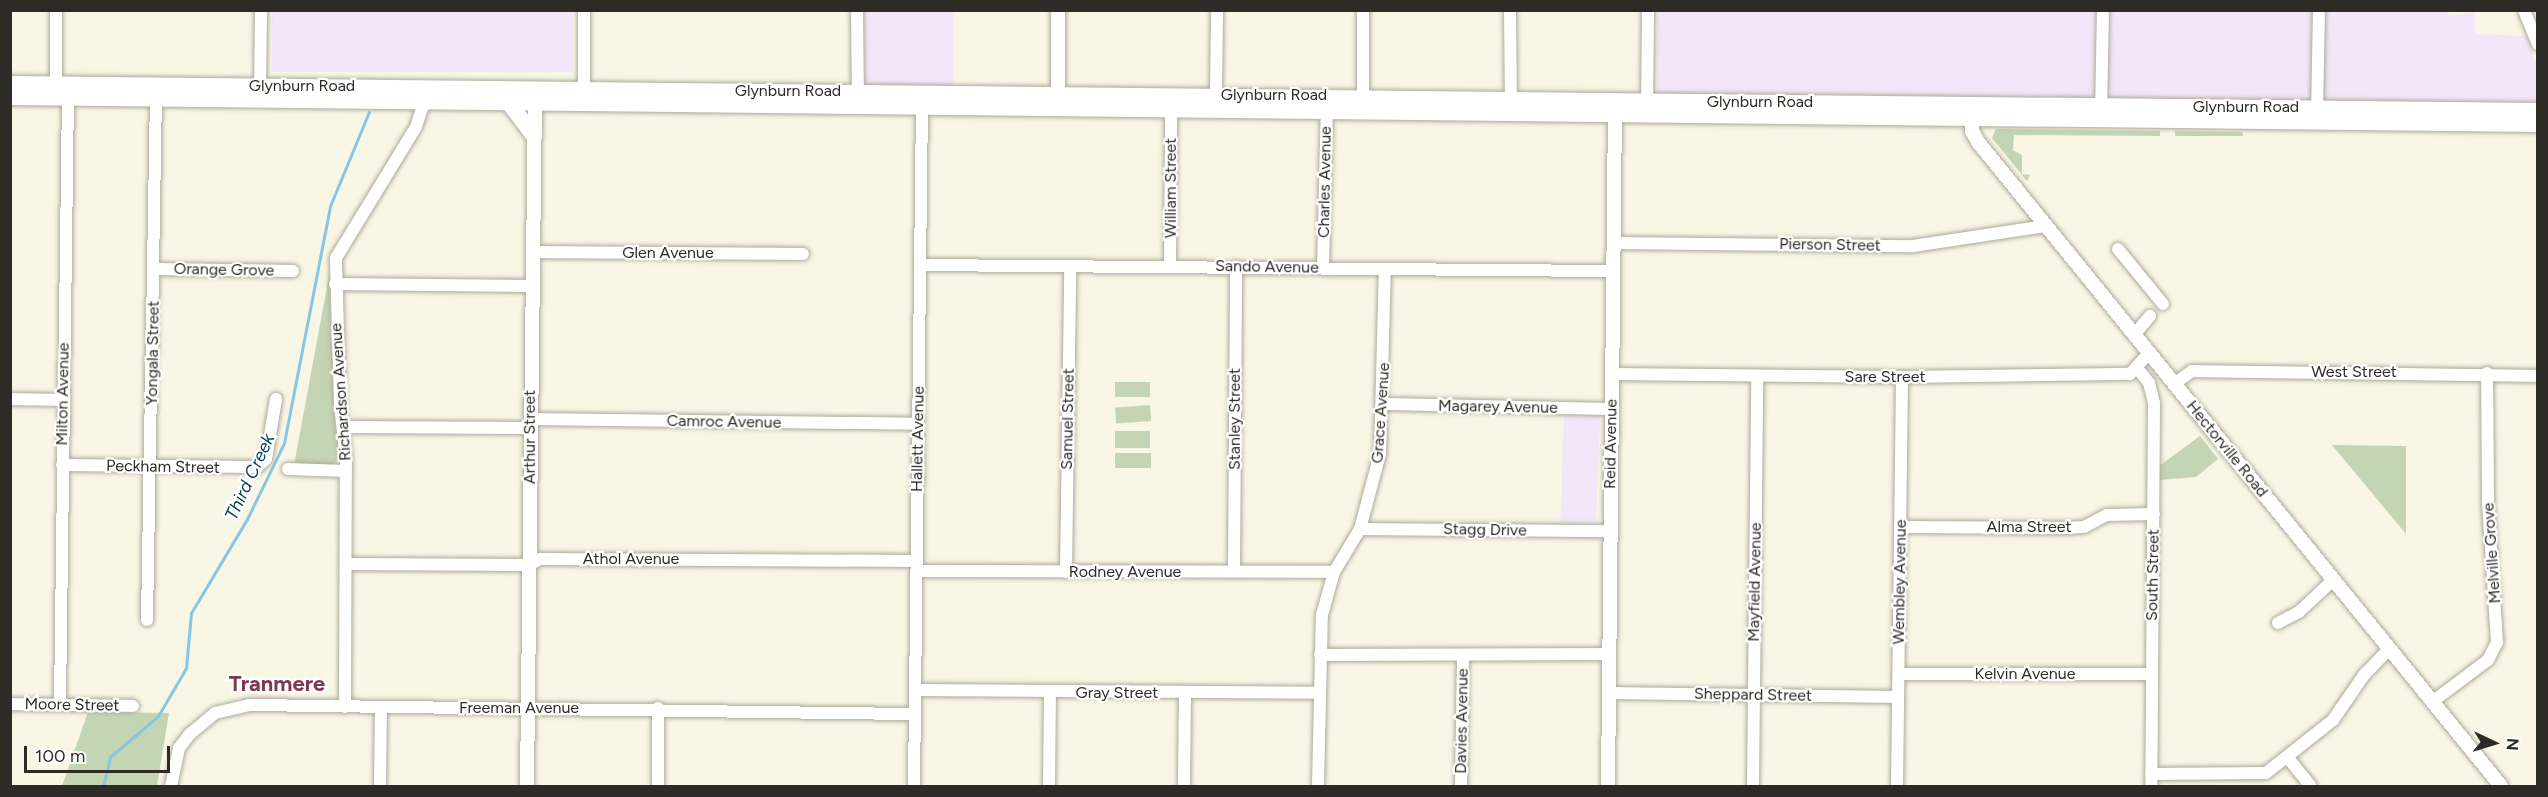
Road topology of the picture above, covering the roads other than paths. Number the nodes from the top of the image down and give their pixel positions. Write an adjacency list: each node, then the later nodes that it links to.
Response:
1 (56, 10): 15 (street, Milton Avenue)
2 (261, 10): 18 (street)
3 (584, 10): 22 (street)
4 (857, 10): 23 (street)
5 (1058, 10): 25 (street)
6 (1217, 10): 19 (street)
7 (1363, 10): 29 (street)
8 (1510, 10): 30 (street)
9 (1648, 10): 33 (street)
10 (2103, 10): 37 (street)
11 (2319, 10): 38 (street)
12 (2524, 10): 13 (street)
13 (2538, 44)
14 (10, 84): 15 (main road, Glynburn Road)
15 (62, 91): 17 (main road, Glynburn Road); 21 (main road, Glynburn Road); 68 (street, Milton Avenue)
16 (783, 92): 22 (main road, Glynburn Road); 23 (main road, Glynburn Road); 31 (main road)
17 (156, 93): 18 (main road, Glynburn Road); 51 (street, Yongala Street)
18 (260, 93): 20 (main road, Glynburn Road); 26 (main road, Glynburn Road)
19 (1216, 95): 25 (main road, Glynburn Road); 28 (main road, Glynburn Road)
20 (535, 96): 22 (main road, Glynburn Road); 27 (main road, Glynburn Road); 40 (street, Arthur Street)
21 (10, 97)
22 (584, 97): 31 (main road, Glynburn Road)
23 (858, 100): 24 (main road, Glynburn Road); 31 (main road, Glynburn Road)
24 (922, 100): 25 (main road, Glynburn Road); 46 (street, Hallett Avenue)
25 (1058, 101): 34 (main road, Glynburn Road)
26 (424, 102): 27 (main road, Glynburn Road); 55 (street, Richardson Avenue)
27 (510, 104): 40 (main road)
28 (1327, 104): 29 (main road, Glynburn Road); 34 (main road, Glynburn Road); 50 (street, Charles Avenue)
29 (1363, 104): 30 (main road, Glynburn Road)
30 (1511, 106): 32 (main road, Glynburn Road)
31 (820, 107)
32 (1615, 108): 33 (main road, Glynburn Road); 42 (street, Reid Avenue)
33 (1647, 108): 35 (main road, Glynburn Road)
34 (1171, 109): 48 (street, William Street)
35 (1972, 111): 37 (main road, Glynburn Road); 41 (street, Hectorville Road)
36 (2538, 111): 38 (main road, Glynburn Road)
37 (2101, 113): 38 (main road, Glynburn Road)
38 (2317, 114): 39 (main road, Glynburn Road)
39 (2538, 124)
40 (534, 136): 44 (street, Arthur Street)
41 (2046, 226): 42 (street, Pierson Street); 58 (street, Hectorville Road)
42 (1613, 243): 54 (street, Reid Avenue)
43 (2118, 249): 57 (street)
44 (532, 252): 45 (street, Glen Avenue); 56 (street, Arthur Street)
45 (803, 254)
46 (920, 265): 47 (street, Sando Avenue); 72 (street, Hallett Avenue)
47 (1070, 267): 48 (street, Sando Avenue); 86 (street, Samuel Street)
48 (1170, 267): 49 (street, Sando Avenue)
49 (1236, 267): 50 (street, Sando Avenue); 85 (street, Stanley Street)
50 (1323, 268): 52 (street, Sando Avenue)
51 (154, 269): 53 (street, Orange Grove); 75 (street, Yongala Street)
52 (1385, 269): 54 (street, Sando Avenue); 69 (street, Grace Avenue)
53 (293, 271)
54 (1613, 271): 61 (street, Reid Avenue)
55 (335, 284): 56 (street); 73 (street, Richardson Avenue)
56 (531, 286): 71 (street, Arthur Street)
57 (2163, 304)
58 (2149, 353): 59 (street); 65 (street, Hectorville Road)
59 (2137, 368): 64 (street, Sare Street); 78 (street, South Street)
60 (2487, 373): 63 (street, West Street); 65 (street, West Street); 104 (street, Melville Grove)
61 (1612, 374): 62 (street, Sare Street); 70 (street, Reid Avenue)
62 (1757, 376): 64 (street, Sare Street); 102 (street, Mayfield Avenue)
63 (2538, 376)
64 (1902, 377): 79 (street, Wembley Avenue)
65 (2174, 384): 88 (street, Hectorville Road)
66 (10, 399): 68 (street)
67 (276, 399): 75 (street, Peckham Street)
68 (62, 400): 74 (street, Milton Avenue)
69 (1384, 404): 70 (street, Magarey Avenue); 80 (street, Grace Avenue)
70 (1612, 409): 81 (street, Reid Avenue)
71 (530, 424): 72 (street, Camroc Avenue); 73 (street, Camroc Avenue); 83 (street, Arthur Street)
72 (918, 424): 84 (street, Hallett Avenue)
73 (343, 427): 77 (street, Richardson Avenue)
74 (62, 465): 75 (street, Peckham Street); 106 (street, Milton Avenue)
75 (151, 466): 89 (street, Yongala Street)
76 (288, 469): 77 (street)
77 (346, 471): 82 (street, Richardson Avenue)
78 (2154, 514): 79 (street, Alma Street); 96 (street, South Street)
79 (1900, 527): 95 (street, Wembley Avenue)
80 (1360, 529): 81 (street, Stagg Drive); 87 (street, Grace Avenue)
81 (1610, 531): 92 (street, Reid Avenue)
82 (346, 564): 83 (street, Athol Avenue); 108 (street, Richardson Avenue)
83 (529, 565): 84 (street, Athol Avenue); 110 (street, Arthur Street)
84 (916, 566): 86 (street, Rodney Avenue); 97 (street, Hallett Avenue)
85 (1234, 571): 86 (street, Rodney Avenue); 87 (street, Rodney Avenue)
86 (1066, 572)
87 (1334, 572): 93 (street, Grace Avenue)
88 (2333, 580): 90 (street); 91 (street, Hectorville Road)
89 (147, 620)
90 (2278, 623)
91 (2389, 649): 104 (street, Hectorville Road); 113 (street)
92 (1609, 654): 94 (street); 101 (street, Reid Avenue)
93 (1320, 655): 94 (street); 100 (street, Grace Avenue)
94 (1463, 655): 123 (street, Davies Avenue)
95 (1899, 674): 96 (street, Kelvin Avenue); 103 (street, Wembley Avenue)
96 (2151, 674): 114 (street, South Street)
97 (915, 690): 98 (street, Gray Street); 112 (street, Hallett Avenue)
98 (1050, 693): 99 (street, Gray Street); 120 (street)
99 (1185, 693): 100 (street, Gray Street); 121 (street)
100 (1319, 693): 122 (street, Grace Avenue)
101 (1609, 693): 102 (street, Sheppard Street); 124 (street, Reid Avenue)
102 (1754, 695): 103 (street, Sheppard Street); 125 (street, Mayfield Avenue)
103 (1898, 697): 126 (street, Wembley Avenue)
104 (2432, 702): 128 (street, Hectorville Road)
105 (10, 704): 106 (street, Moore Street)
106 (60, 704): 107 (street, Moore Street)
107 (133, 706)
108 (345, 707): 109 (street, Freeman Avenue); 115 (street, Freeman Avenue)
109 (381, 708): 110 (street, Freeman Avenue); 116 (street)
110 (528, 708): 111 (street, Freeman Avenue); 117 (street, Arthur Street)
111 (658, 708): 112 (street, Freeman Avenue); 118 (street)
112 (915, 714): 119 (street, Hallett Avenue)
113 (2288, 758): 114 (street); 127 (street)
114 (2151, 780)
115 (171, 786)
116 (380, 786)
117 (527, 786)
118 (658, 786)
119 (914, 786)
120 (1049, 786)
121 (1184, 786)
122 (1318, 786)
123 (1461, 786)
124 (1608, 786)
125 (1753, 786)
126 (1897, 786)
127 (2311, 786)
128 (2501, 786)

